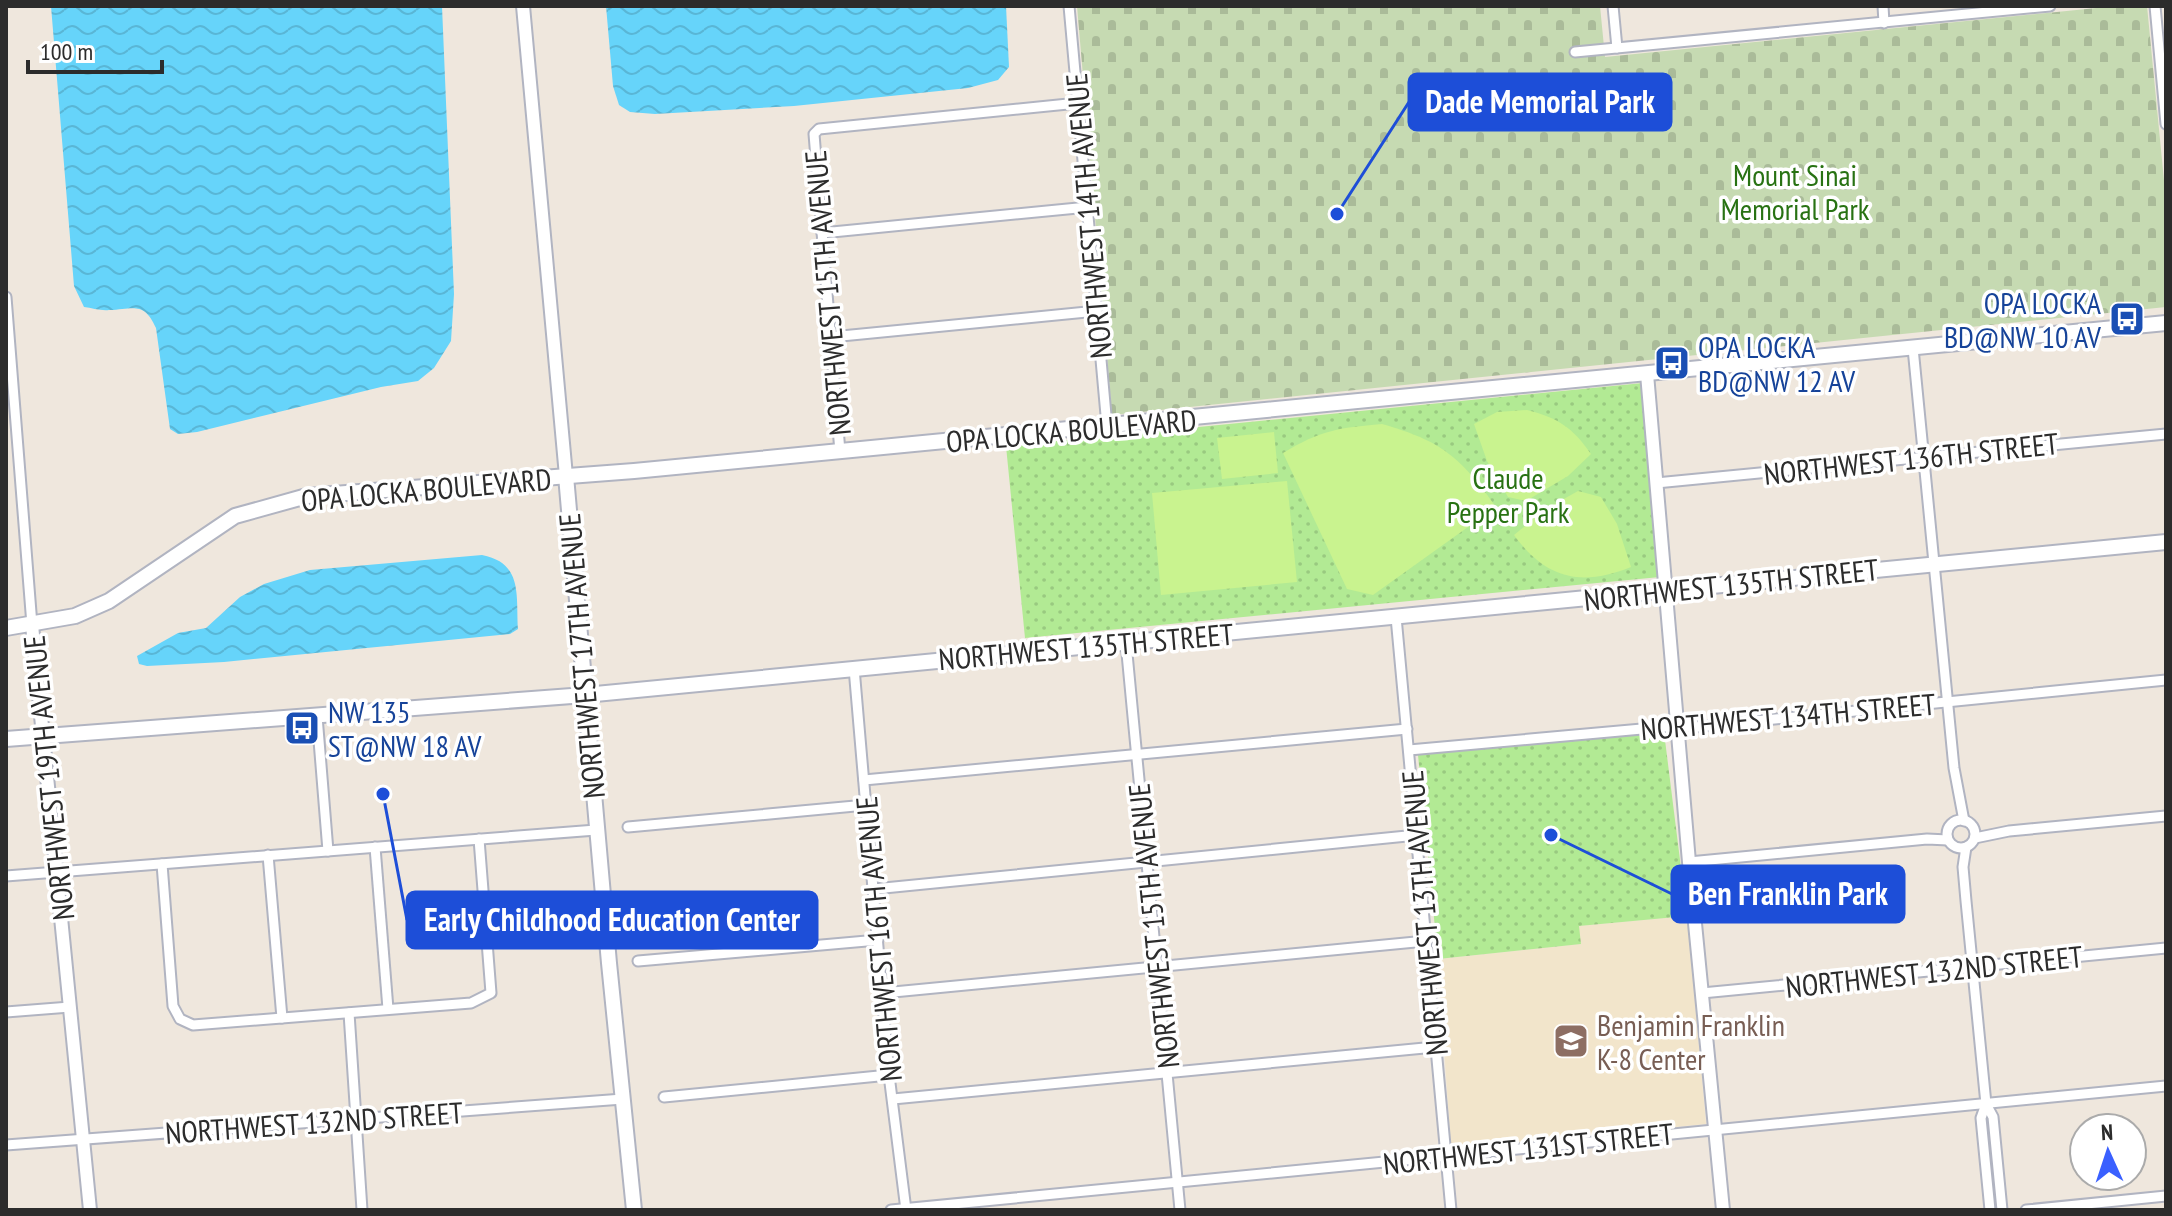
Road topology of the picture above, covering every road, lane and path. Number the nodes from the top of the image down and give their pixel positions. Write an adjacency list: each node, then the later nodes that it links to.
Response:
1 (523, 6): 25 (street, NORTHWEST 17TH AVENUE)
2 (1069, 6): 10 (street, NORTHWEST 14TH AVENUE)
3 (1613, 6): 8 (street)
4 (1883, 6): 7 (street)
5 (2050, 6): 7 (street)
6 (2155, 6): 11 (street)
7 (1884, 23): 8 (street)
8 (1617, 48): 9 (street)
9 (1575, 52)
10 (1078, 103): 13 (street, NORTHWEST 14TH AVENUE); 14 (street, NORTHWEST 15TH AVENUE)
11 (2165, 104): 12 (street)
12 (2166, 124)
13 (1088, 207): 14 (street); 16 (street, NORTHWEST 14TH AVENUE)
14 (822, 233): 18 (street, NORTHWEST 15TH AVENUE)
15 (6, 297): 31 (street, NORTHWEST 19TH AVENUE)
16 (1097, 311): 18 (street); 21 (street, NORTHWEST 14TH AVENUE)
17 (2166, 323): 19 (main road, OPA LOCKA BOULEVARD)
18 (831, 337): 23 (street, NORTHWEST 15TH AVENUE)
19 (1913, 348): 20 (main road, OPA LOCKA BOULEVARD); 24 (street)
20 (1647, 374): 21 (main road, OPA LOCKA BOULEVARD); 26 (street)
21 (1107, 426): 23 (main road, OPA LOCKA BOULEVARD)
22 (2166, 434): 24 (street, NORTHWEST 136TH STREET)
23 (840, 452): 25 (main road, OPA LOCKA BOULEVARD)
24 (1924, 457): 26 (street, NORTHWEST 136TH STREET); 28 (street)
25 (566, 476): 31 (main road, OPA LOCKA BOULEVARD); 36 (main road, NORTHWEST 17TH AVENUE)
26 (1656, 483): 29 (street)
27 (2166, 542): 28 (main road, NORTHWEST 135TH STREET)
28 (1934, 564): 29 (main road, NORTHWEST 135TH STREET); 37 (street)
29 (1666, 590): 30 (main road, NORTHWEST 135TH STREET); 39 (street)
30 (1396, 617): 33 (main road, NORTHWEST 135TH STREET); 40 (street, NORTHWEST 13TH AVENUE)
31 (32, 625): 32 (main road, OPA LOCKA BOULEVARD); 41 (street, NORTHWEST 19TH AVENUE)
32 (6, 628)
33 (1126, 643): 34 (main road, NORTHWEST 135TH STREET); 44 (street, NORTHWEST 15TH AVENUE)
34 (854, 668): 36 (main road, NORTHWEST 135TH STREET); 45 (street, NORTHWEST 16TH AVENUE)
35 (2166, 680): 37 (street, NORTHWEST 134TH STREET)
36 (585, 695): 38 (main road, NORTHWEST 135TH STREET); 50 (main road, NORTHWEST 17TH AVENUE)
37 (1947, 703): 39 (street, NORTHWEST 134TH STREET); 48 (street)
38 (317, 716): 41 (main road, NORTHWEST 135TH STREET); 57 (street)
39 (1677, 727): 43 (street, NORTHWEST 134TH STREET); 60 (street)
40 (1407, 729): 43 (street, NORTHWEST 13TH AVENUE); 44 (street)
41 (43, 736): 42 (main road, NORTHWEST 135TH STREET); 62 (street, NORTHWEST 19TH AVENUE)
42 (6, 739)
43 (1409, 750): 52 (street, NORTHWEST 13TH AVENUE)
44 (1137, 755): 45 (street); 59 (street, NORTHWEST 15TH AVENUE)
45 (864, 780): 46 (street, NORTHWEST 16TH AVENUE)
46 (866, 805): 49 (street); 64 (street, NORTHWEST 16TH AVENUE)
47 (2166, 816): 51 (street)
48 (1960, 821): 51 (street); 53 (street)
49 (628, 827)
50 (596, 830): 54 (street); 83 (main road, NORTHWEST 17TH AVENUE)
51 (1975, 834): 56 (street)
52 (1417, 835): 59 (street); 66 (street, NORTHWEST 13TH AVENUE)
53 (1947, 836): 56 (street); 60 (street)
54 (479, 839): 55 (street); 74 (street)
55 (375, 847): 57 (street); 74 (street)
56 (1962, 848): 70 (street)
57 (328, 851): 58 (street)
58 (268, 855): 61 (street); 77 (street)
59 (1147, 861): 64 (street); 69 (street, NORTHWEST 15TH AVENUE)
60 (1689, 862): 72 (street)
61 (162, 864): 62 (street); 77 (street)
62 (58, 872): 63 (street); 73 (street, NORTHWEST 19TH AVENUE)
63 (6, 876)
64 (874, 889): 65 (street, NORTHWEST 16TH AVENUE)
65 (878, 940): 68 (street); 71 (street, NORTHWEST 16TH AVENUE)
66 (1426, 941): 69 (street); 78 (street, NORTHWEST 13TH AVENUE)
67 (2166, 948): 70 (street, NORTHWEST 132ND STREET)
68 (638, 961)
69 (1157, 966): 71 (street); 79 (street, NORTHWEST 15TH AVENUE)
70 (1973, 967): 72 (street, NORTHWEST 132ND STREET); 85 (street)
71 (883, 993): 80 (street, NORTHWEST 16TH AVENUE)
72 (1702, 993): 87 (street)
73 (70, 1007): 75 (street); 88 (street, NORTHWEST 19TH AVENUE)
74 (388, 1009): 76 (street)
75 (6, 1012)
76 (349, 1013): 77 (street); 86 (street)
77 (282, 1018)
78 (1435, 1047): 79 (street); 90 (street, NORTHWEST 13TH AVENUE)
79 (1168, 1073): 84 (street); 91 (street, NORTHWEST 15TH AVENUE)
80 (889, 1075): 82 (street); 84 (street, NORTHWEST 16TH AVENUE)
81 (2166, 1086): 85 (street, NORTHWEST 131ST STREET)
82 (664, 1097)
83 (623, 1099): 86 (street, NORTHWEST 132ND STREET); 96 (main road, NORTHWEST 17TH AVENUE)
84 (893, 1099): 93 (street, NORTHWEST 16TH AVENUE)
85 (1986, 1104): 87 (street, NORTHWEST 131ST STREET); 101 (street); 102 (street)
86 (356, 1120): 88 (street, NORTHWEST 132ND STREET); 95 (street)
87 (1716, 1129): 90 (street, NORTHWEST 131ST STREET); 100 (street)
88 (83, 1139): 89 (street, NORTHWEST 132ND STREET); 94 (street, NORTHWEST 19TH AVENUE)
89 (6, 1145)
90 (1446, 1157): 91 (street, NORTHWEST 131ST STREET); 99 (street, NORTHWEST 13TH AVENUE)
91 (1177, 1182): 93 (street, NORTHWEST 131ST STREET); 98 (street, NORTHWEST 15TH AVENUE)
92 (2166, 1196): 103 (street)
93 (906, 1209): 97 (street, NORTHWEST 131ST STREET)
94 (90, 1210)
95 (362, 1210)
96 (634, 1210)
97 (891, 1210)
98 (1180, 1210)
99 (1451, 1210)
100 (1723, 1210)
101 (1990, 1210)
102 (2002, 1210)
103 (2026, 1210)

